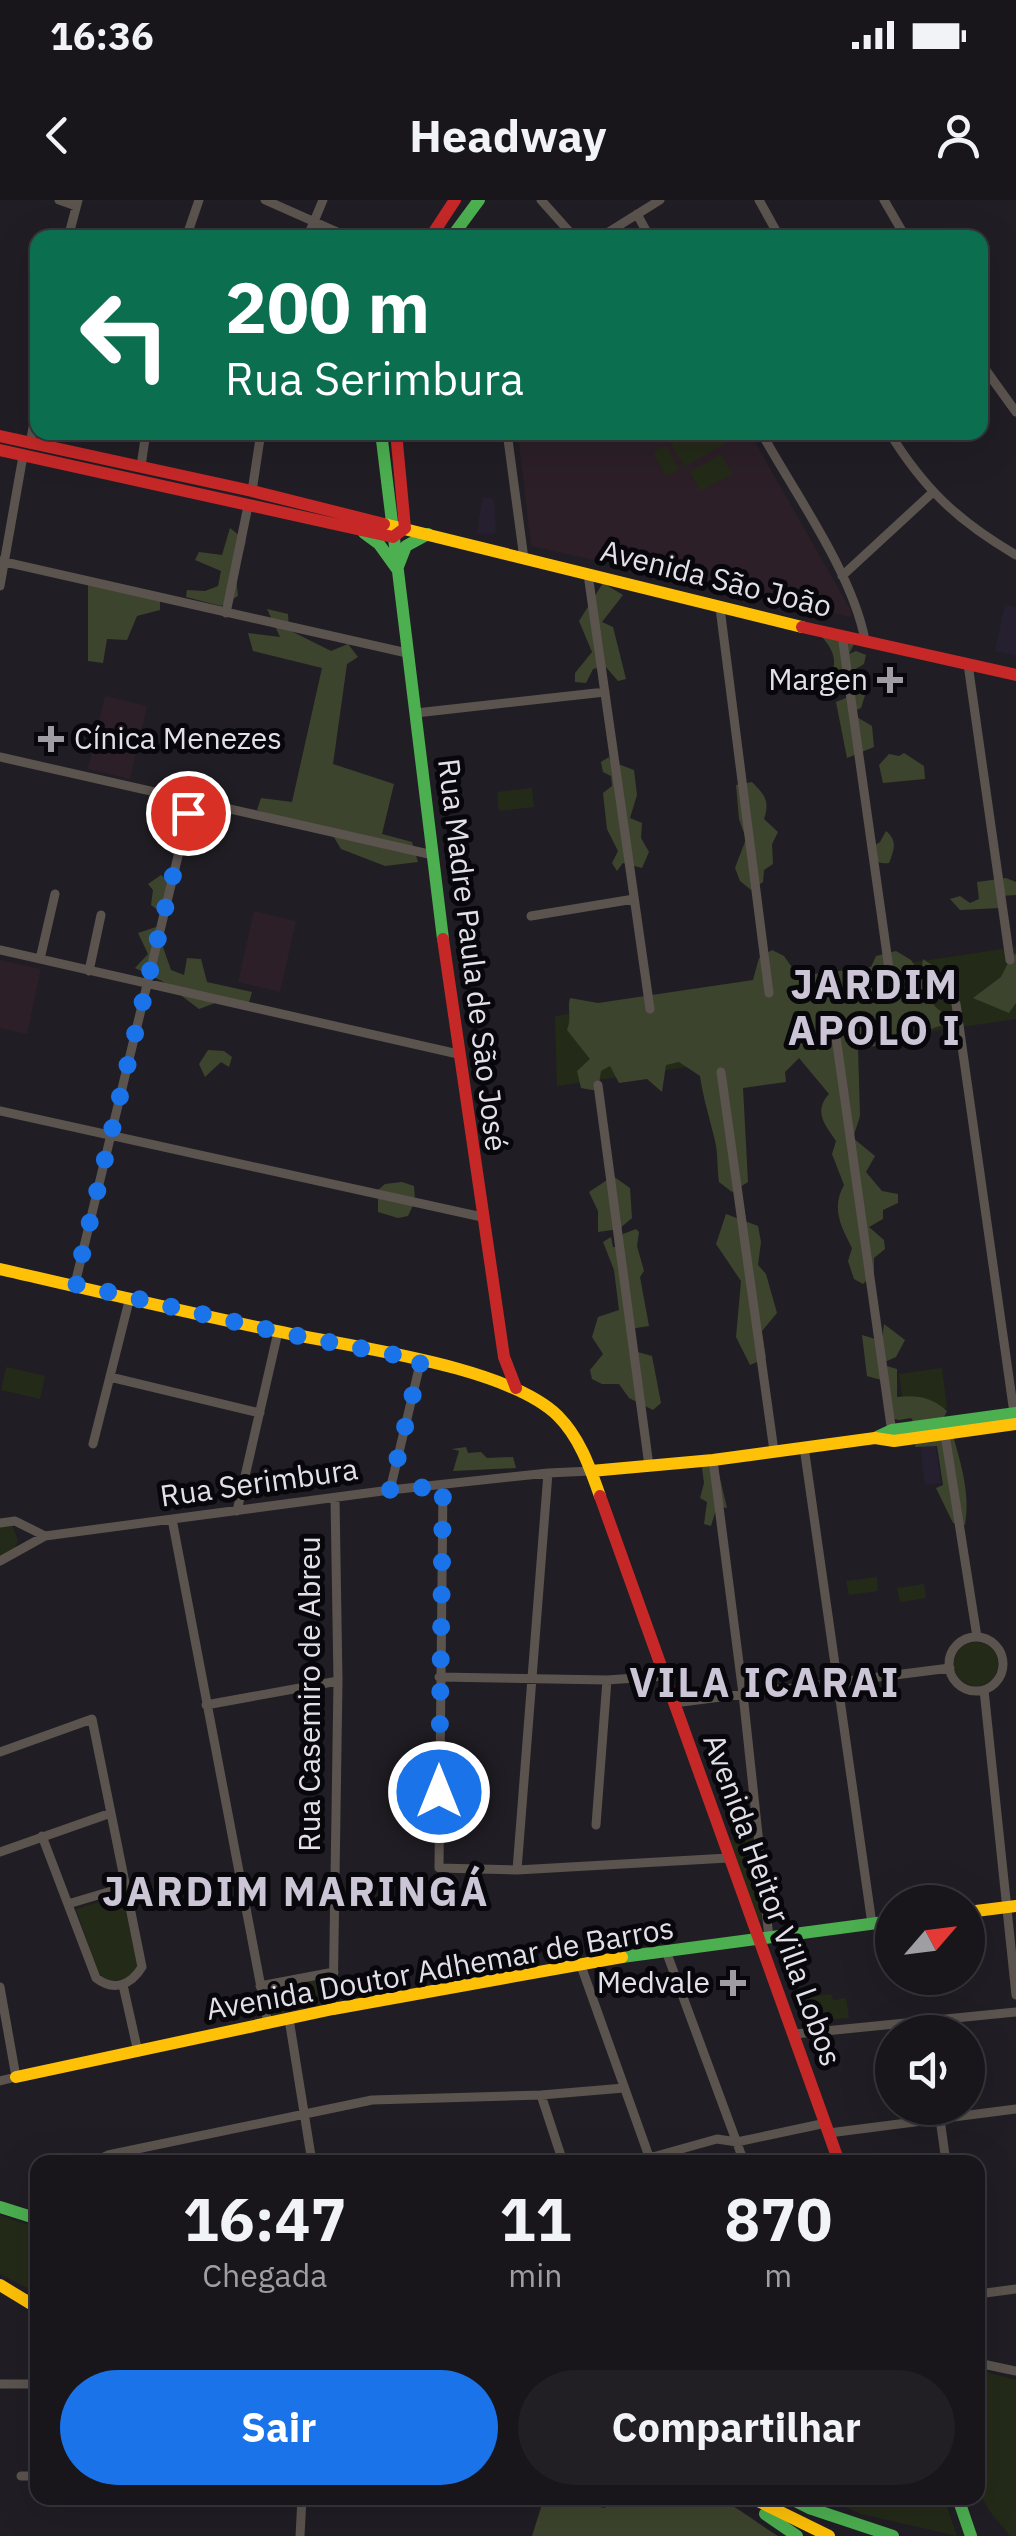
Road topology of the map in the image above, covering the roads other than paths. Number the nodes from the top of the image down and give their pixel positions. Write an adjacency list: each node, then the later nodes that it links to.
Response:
1 (59, 200): 11 (street)
2 (199, 200): 15 (street)
3 (266, 200): 13 (street)
4 (323, 200): 13 (street)
5 (455, 200): 18 (main road)
6 (480, 200): 19 (main road)
7 (542, 200): 20 (street)
8 (660, 200): 12 (street)
9 (759, 200): 23 (street)
10 (884, 200): 24 (street)
11 (77, 203): 14 (street)
12 (636, 214): 21 (street); 22 (street)
13 (312, 221): 16 (street); 17 (street)
14 (70, 230)
15 (189, 230)
16 (309, 230)
17 (333, 230)
18 (435, 230)
19 (457, 230)
20 (569, 230)
21 (611, 230)
22 (645, 230)
23 (776, 230)
24 (901, 230)
25 (988, 376): 26 (street)
26 (1016, 412)
27 (0, 436): 37 (main road, Avenida São João)
28 (30, 436): 37 (street)
29 (145, 440): 38 (street)
30 (260, 440): 40 (street)
31 (383, 440): 42 (main road)
32 (396, 440): 42 (main road)
33 (508, 440): 45 (street)
34 (765, 440): 49 (street)
35 (893, 440): 39 (street)
36 (0, 450): 37 (main road, Avenida São João)
37 (27, 450): 38 (main road, Avenida São João); 40 (main road, Avenida São João); 46 (street)
38 (142, 466): 40 (main road, Avenida São João)
39 (932, 493): 44 (street); 49 (street)
40 (250, 498): 41 (main road, Avenida São João); 42 (main road, Avenida São João); 52 (street)
41 (360, 530): 42 (main road, Avenida São João); 47 (main road)
42 (397, 530): 43 (main road, Avenida São João); 47 (main road, Rua Madre Paula de São José)
43 (428, 534): 45 (main road, Avenida São João); 47 (main road)
44 (1016, 555)
45 (524, 558): 48 (main road, Avenida São João)
46 (2, 562): 50 (street); 52 (street)
47 (397, 568): 55 (main road, Rua Madre Paula de São José)
48 (588, 574): 51 (main road, Avenida São João); 58 (street)
49 (842, 576): 54 (street)
50 (0, 586)
51 (720, 608): 53 (main road, Avenida São João); 73 (street)
52 (226, 613): 55 (street)
53 (842, 635): 54 (main road, Avenida São João); 71 (street)
54 (865, 640): 56 (main road, Avenida São João)
55 (407, 654): 59 (main road, Rua Madre Paula de São José)
56 (968, 664): 57 (main road, Avenida São João); 69 (street)
57 (1016, 675)
58 (605, 692): 59 (street); 64 (street)
59 (416, 713): 62 (main road, Rua Madre Paula de São José)
60 (0, 757): 61 (street)
61 (191, 802): 62 (street); 72 (street)
62 (433, 856): 77 (main road, Rua Madre Paula de São José)
63 (54, 894): 68 (street)
64 (634, 900): 66 (street); 75 (street)
65 (101, 916): 70 (street)
66 (532, 916)
67 (0, 950): 68 (street)
68 (40, 959): 70 (street)
69 (1010, 960)
70 (89, 971): 72 (street)
71 (890, 976)
72 (146, 986): 77 (street); 81 (street)
73 (769, 993)
74 (956, 1004): 91 (street)
75 (650, 1010)
76 (834, 1022): 93 (street)
77 (458, 1054): 82 (main road, Rua Madre Paula de São José)
78 (720, 1072): 96 (street)
79 (598, 1085): 98 (street)
80 (0, 1111): 81 (street)
81 (111, 1136): 82 (street); 84 (street)
82 (482, 1217): 89 (main road, Rua Madre Paula de São José)
83 (0, 1269): 84 (main road, Avenida Heitor Villa Lobos)
84 (75, 1284): 85 (main road, Avenida Heitor Villa Lobos)
85 (130, 1298): 86 (main road, Avenida Heitor Villa Lobos); 88 (street)
86 (278, 1332): 87 (main road, Avenida Heitor Villa Lobos); 90 (street)
87 (421, 1360): 89 (main road, Avenida Heitor Villa Lobos); 102 (street)
88 (110, 1377): 90 (street); 94 (street)
89 (516, 1388): 99 (main road, Avenida Heitor Villa Lobos)
90 (260, 1414): 104 (street)
91 (1016, 1417): 92 (main road); 93 (main road)
92 (945, 1434): 93 (main road); 109 (street)
93 (893, 1435): 95 (main road)
94 (93, 1444)
95 (804, 1447): 96 (main road); 118 (street)
96 (774, 1451): 97 (main road)
97 (712, 1460): 98 (main road); 120 (street)
98 (649, 1466): 99 (main road)
99 (591, 1471): 100 (street, Rua Serimbura); 113 (main road, Avenida Heitor Villa Lobos)
100 (548, 1472): 101 (street, Rua Serimbura); 115 (street)
101 (443, 1486): 102 (street, Rua Serimbura); 114 (street)
102 (390, 1490): 103 (street, Rua Serimbura)
103 (334, 1498): 104 (street, Rua Serimbura); 117 (street, Rua Casemiro de Abreu)
104 (237, 1511): 105 (street, Rua Serimbura)
105 (172, 1520): 107 (street, Rua Serimbura); 122 (street)
106 (0, 1523): 107 (street)
107 (45, 1536): 108 (street, Rua Serimbura)
108 (0, 1561)
109 (978, 1637): 111 (street); 112 (street)
110 (1016, 1660): 111 (street)
111 (1003, 1662): 119 (street)
112 (950, 1668): 118 (street); 119 (street)
113 (665, 1676): 116 (street); 121 (main road, Avenida Heitor Villa Lobos)
114 (439, 1677): 115 (street); 129 (street)
115 (534, 1680): 116 (street); 129 (street)
116 (606, 1680): 125 (street)
117 (338, 1681): 122 (street); 139 (street, Rua Casemiro de Abreu)
118 (836, 1682): 120 (street); 134 (street)
119 (984, 1690): 132 (street)
120 (743, 1694): 121 (street); 136 (street)
121 (674, 1703): 128 (main road, Avenida Heitor Villa Lobos)
122 (206, 1705): 141 (street)
123 (0, 1752): 124 (street)
124 (111, 1813): 126 (street); 130 (street)
125 (596, 1824)
126 (42, 1836): 127 (street); 131 (street)
127 (0, 1852)
128 (728, 1858): 129 (street); 136 (main road, Avenida Heitor Villa Lobos)
129 (517, 1870)
130 (125, 1887): 131 (street); 140 (street)
131 (68, 1904): 140 (street)
132 (1012, 1907): 133 (main road); 143 (street)
133 (985, 1910)
134 (872, 1924): 135 (main road, Avenida Doutor Adhemar de Barros); 136 (main road, Avenida Doutor Adhemar de Barros)
135 (875, 1924)
136 (764, 1939): 137 (main road, Avenida Doutor Adhemar de Barros); 148 (main road, Avenida Heitor Villa Lobos)
137 (666, 1950): 138 (main road, Avenida Doutor Adhemar de Barros); 160 (street)
138 (580, 1962): 144 (main road, Avenida Doutor Adhemar de Barros); 152 (street)
139 (334, 1972): 141 (street); 144 (street, Rua Casemiro de Abreu)
140 (123, 1985): 149 (street)
141 (260, 1986): 147 (street)
142 (0, 1987): 150 (street)
143 (1016, 1995)
144 (333, 2009): 146 (main road, Avenida Doutor Adhemar de Barros)
145 (1016, 2012): 148 (street)
146 (289, 2019): 147 (main road, Avenida Doutor Adhemar de Barros); 155 (street)
147 (268, 2024): 149 (main road, Avenida Doutor Adhemar de Barros)
148 (795, 2034): 159 (main road, Avenida Heitor Villa Lobos)
149 (138, 2052): 150 (main road, Avenida Doutor Adhemar de Barros)
150 (16, 2077): 151 (street, Avenida Doutor Adhemar de Barros)
151 (0, 2081)
152 (624, 2088): 153 (street); 164 (street)
153 (540, 2095): 155 (street); 163 (street)
154 (1016, 2109): 156 (street)
155 (306, 2112): 161 (street); 162 (street)
156 (985, 2113)
157 (875, 2124): 159 (street)
158 (941, 2125): 168 (street)
159 (828, 2128): 160 (street); 167 (main road, Avenida Heitor Villa Lobos)
160 (736, 2142): 165 (street); 166 (street)
161 (108, 2155)
162 (311, 2155)
163 (561, 2155)
164 (648, 2155)
165 (666, 2155)
166 (741, 2155)
167 (838, 2155)
168 (945, 2155)
169 (0, 2205): 170 (main road)
170 (30, 2216)
171 (0, 2285): 175 (main road)
172 (1016, 2289): 174 (street)
173 (0, 2293): 176 (main road)
174 (985, 2293)
175 (30, 2303)
176 (30, 2305)
177 (985, 2365): 178 (street)
178 (1016, 2372)
179 (0, 2384): 180 (street)
180 (30, 2384)
181 (21, 2476): 182 (street)
182 (30, 2476)
183 (302, 2505): 188 (street)
184 (752, 2505): 189 (main road)
185 (766, 2505): 190 (main road)
186 (803, 2505): 191 (main road)
187 (960, 2505): 192 (main road)
188 (300, 2536)
189 (797, 2536)
190 (829, 2536)
191 (893, 2536)
192 (971, 2536)

